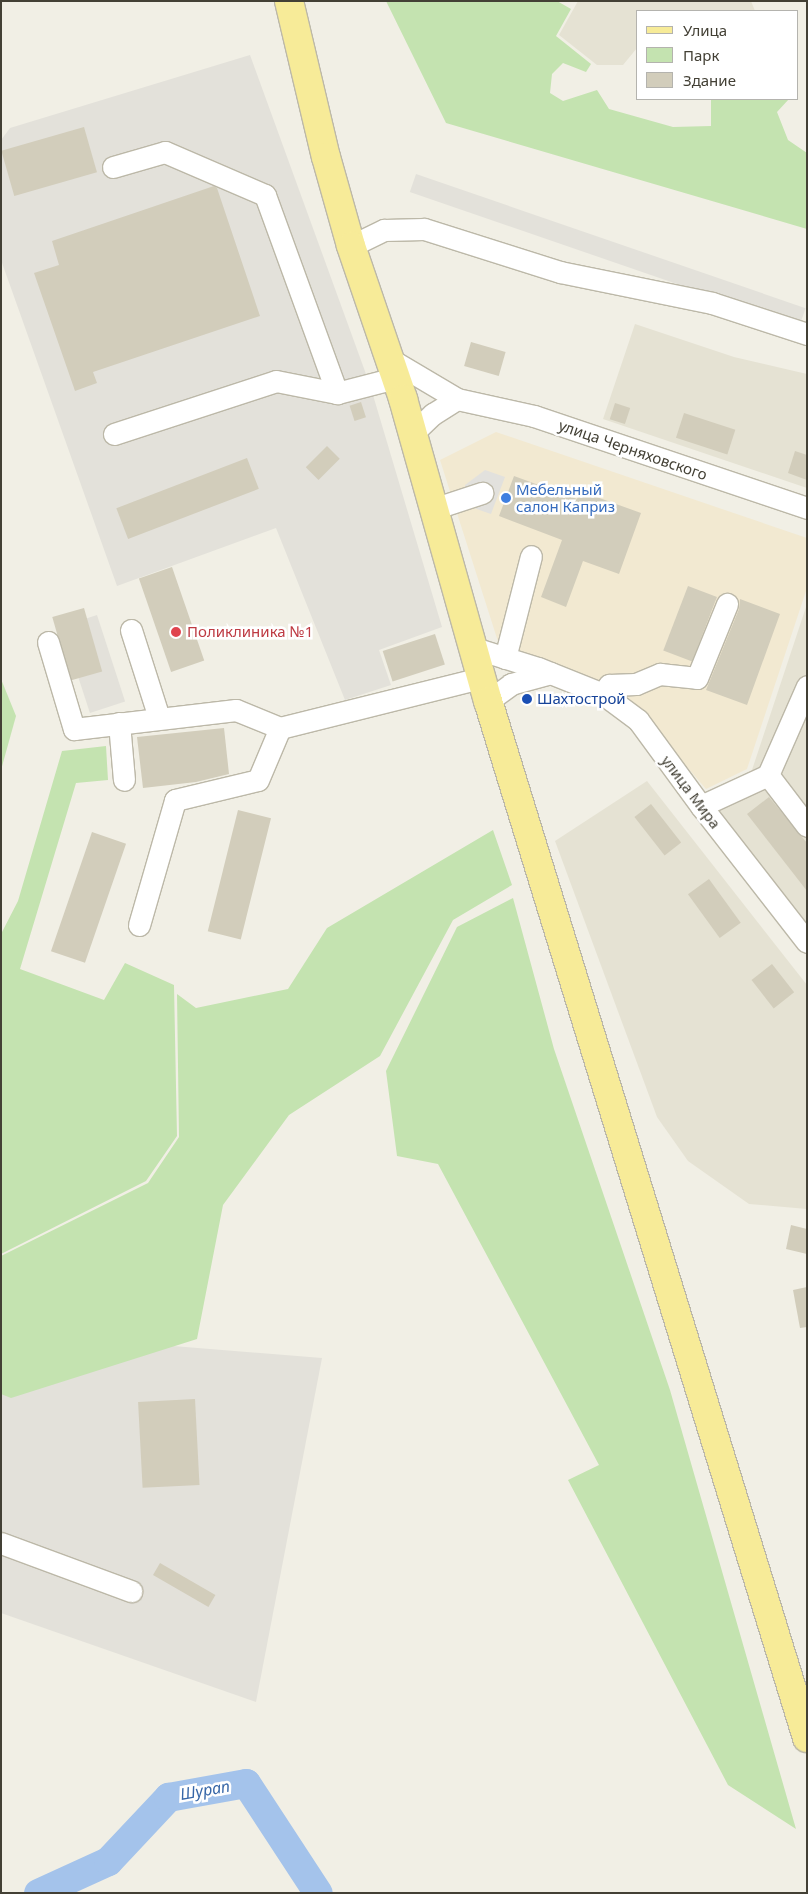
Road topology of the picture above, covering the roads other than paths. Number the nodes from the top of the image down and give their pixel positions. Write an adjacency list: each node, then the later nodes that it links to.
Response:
1 (290, 1): 3 (main road)
2 (113, 167): 6 (street)
3 (351, 246): 4 (street); 5 (main road)
4 (807, 334)
5 (392, 368): 6 (street); 7 (street, улица Черняховского); 9 (main road)
6 (337, 393): 8 (street)
7 (457, 399): 9 (street); 11 (street, улица Черняховского)
8 (114, 434)
9 (412, 434): 12 (main road)
10 (482, 493): 12 (street)
11 (807, 508)
12 (433, 509): 17 (main road)
13 (531, 556): 18 (street)
14 (727, 604): 22 (street)
15 (131, 630): 23 (street)
16 (48, 642): 24 (street)
17 (471, 647): 18 (street, улица Мира); 21 (main road)
18 (504, 658): 19 (street, улица Мира)
19 (552, 673): 21 (street); 22 (street, улица Мира)
20 (807, 686): 26 (street)
21 (484, 690): 25 (street); 34 (main road)
22 (603, 694): 28 (street, улица Мира)
23 (159, 718): 24 (street); 25 (street)
24 (119, 723): 27 (street)
25 (280, 728): 30 (street)
26 (768, 775): 28 (street); 29 (street)
27 (124, 780)
28 (701, 806): 31 (street, улица Мира)
29 (807, 826)
30 (139, 925)
31 (807, 942)
32 (1, 1543): 33 (street)
33 (131, 1591)
34 (807, 1738)

